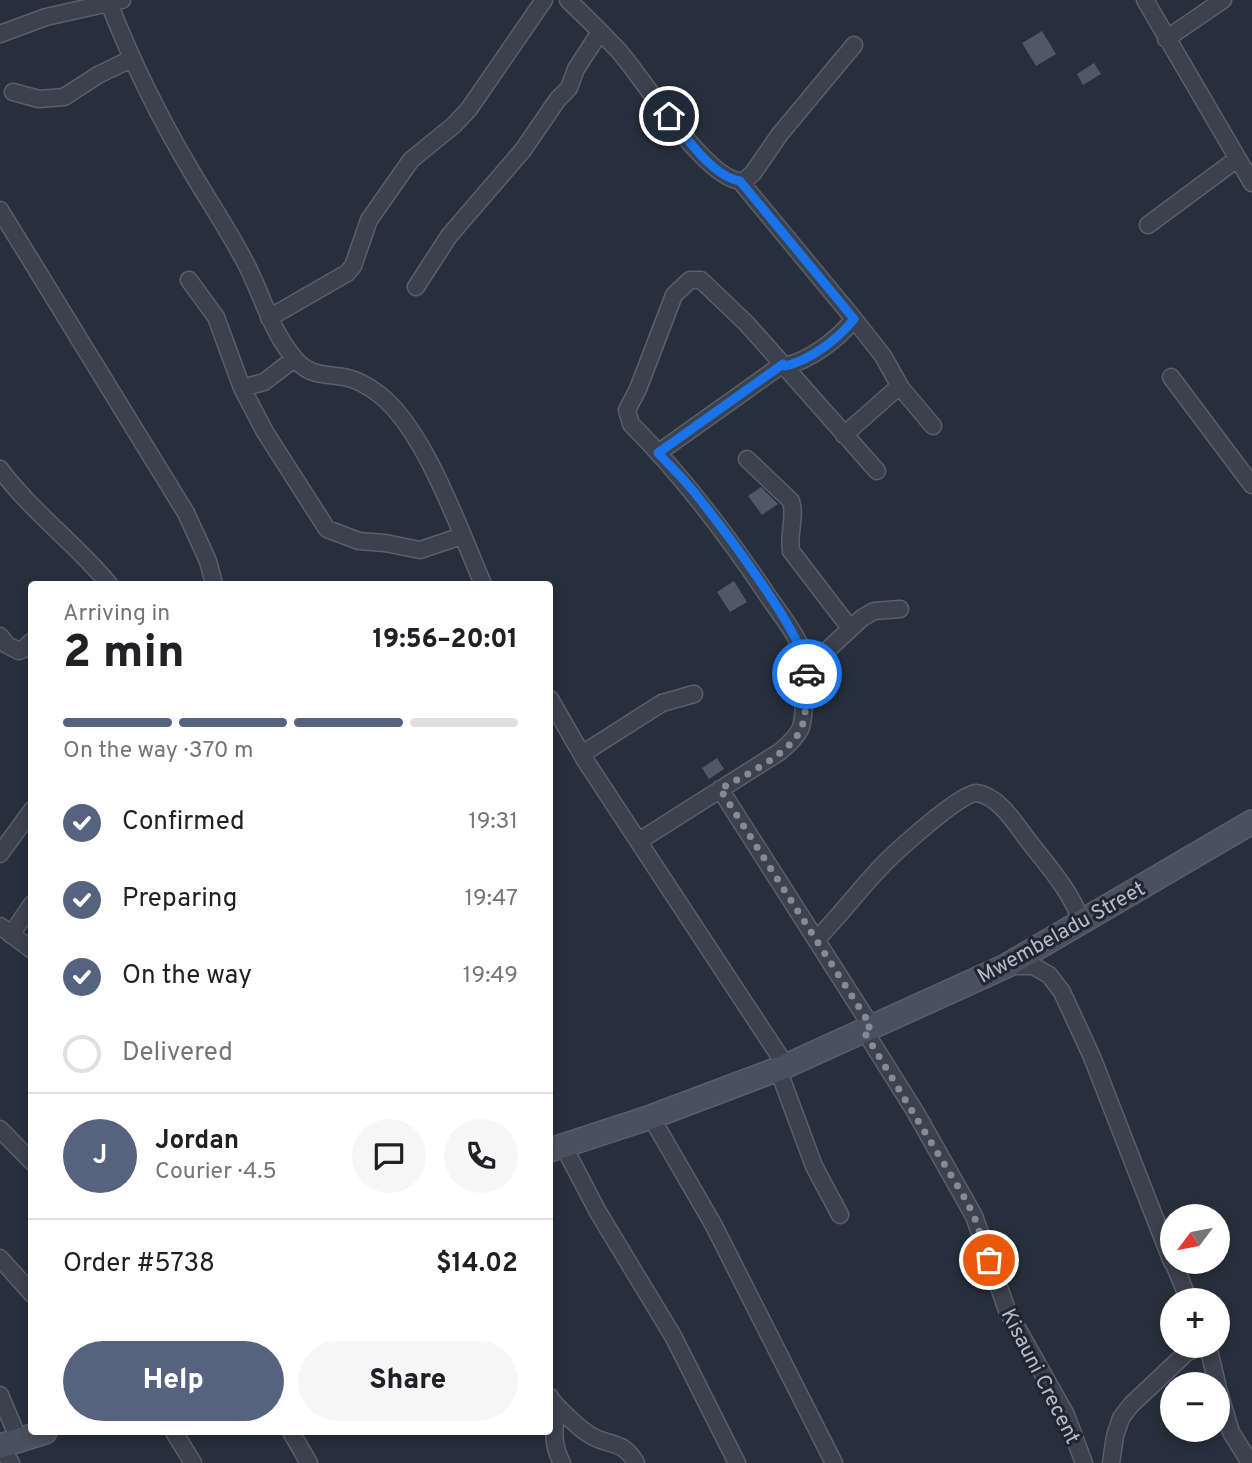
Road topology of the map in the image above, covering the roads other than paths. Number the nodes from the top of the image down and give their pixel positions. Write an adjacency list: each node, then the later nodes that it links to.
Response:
1 (544, 0): 19 (street)
2 (568, 0): 6 (street)
3 (1145, 0): 8 (street)
4 (1223, 0): 8 (street)
5 (115, 1): 7 (street); 10 (street)
6 (600, 32): 13 (street); 18 (street)
7 (0, 34)
8 (1166, 39): 12 (street)
9 (853, 45): 13 (street)
10 (131, 59): 11 (street); 19 (street)
11 (13, 92)
12 (1237, 159): 14 (street); 16 (street)
13 (740, 181): 20 (street)
14 (1252, 183)
15 (0, 210): 35 (street)
16 (1148, 225)
17 (189, 280): 24 (street)
18 (416, 287)
19 (269, 318): 21 (street)
20 (854, 319): 22 (street); 25 (street)
21 (294, 359): 24 (street); 33 (street)
22 (784, 365): 27 (street); 28 (street); 28 (street)
23 (1171, 377): 32 (street)
24 (242, 388): 33 (street)
25 (901, 388): 26 (street); 27 (street)
26 (933, 426)
27 (844, 435): 31 (street)
28 (658, 453): 41 (street)
29 (747, 459): 38 (street)
30 (0, 469): 34 (street)
31 (877, 471)
32 (1252, 485)
33 (462, 536): 36 (street)
34 (107, 581)
35 (213, 581)
36 (482, 581)
37 (900, 609): 38 (street)
38 (850, 628): 41 (street)
39 (0, 636): 40 (street)
40 (28, 645)
41 (808, 668): 45 (street)
42 (694, 694): 44 (street)
43 (553, 704): 44 (street)
44 (582, 754): 48 (street)
45 (720, 789): 48 (street); 53 (street, Kisauni Crecent)
46 (28, 816): 49 (street)
47 (1252, 822): 51 (street, Mwembeladu Street)
48 (639, 841): 57 (street)
49 (0, 854)
50 (28, 908): 52 (street)
51 (1082, 923): 53 (street); 55 (street, Mwembeladu Street)
52 (6, 930): 54 (street)
53 (816, 940): 56 (street, Kisauni Crecent)
54 (28, 947)
55 (1006, 966): 56 (street, Mwembeladu Street); 63 (street)
56 (867, 1028): 57 (street, Mwembeladu Street); 82 (street, Kisauni Crecent)
57 (782, 1067): 58 (street, Mwembeladu Street); 62 (street)
58 (651, 1117): 60 (street, Mwembeladu Street); 81 (street)
59 (0, 1129): 61 (street)
60 (556, 1148): 80 (street)
61 (28, 1158)
62 (840, 1215)
63 (1160, 1229)
64 (0, 1258): 65 (street)
65 (28, 1290)
66 (1181, 1358): 83 (street)
67 (0, 1395): 74 (street)
68 (553, 1403): 78 (street); 79 (street)
69 (1230, 1429): 73 (street)
70 (35, 1435): 74 (street)
71 (176, 1435): 76 (street)
72 (293, 1435): 77 (street)
73 (1245, 1441): 84 (street)
74 (6, 1444): 75 (street)
75 (11, 1463)
76 (193, 1463)
77 (309, 1463)
78 (562, 1463)
79 (636, 1463)
80 (737, 1463)
81 (834, 1463)
82 (1084, 1463)
83 (1111, 1463)
84 (1250, 1463)

